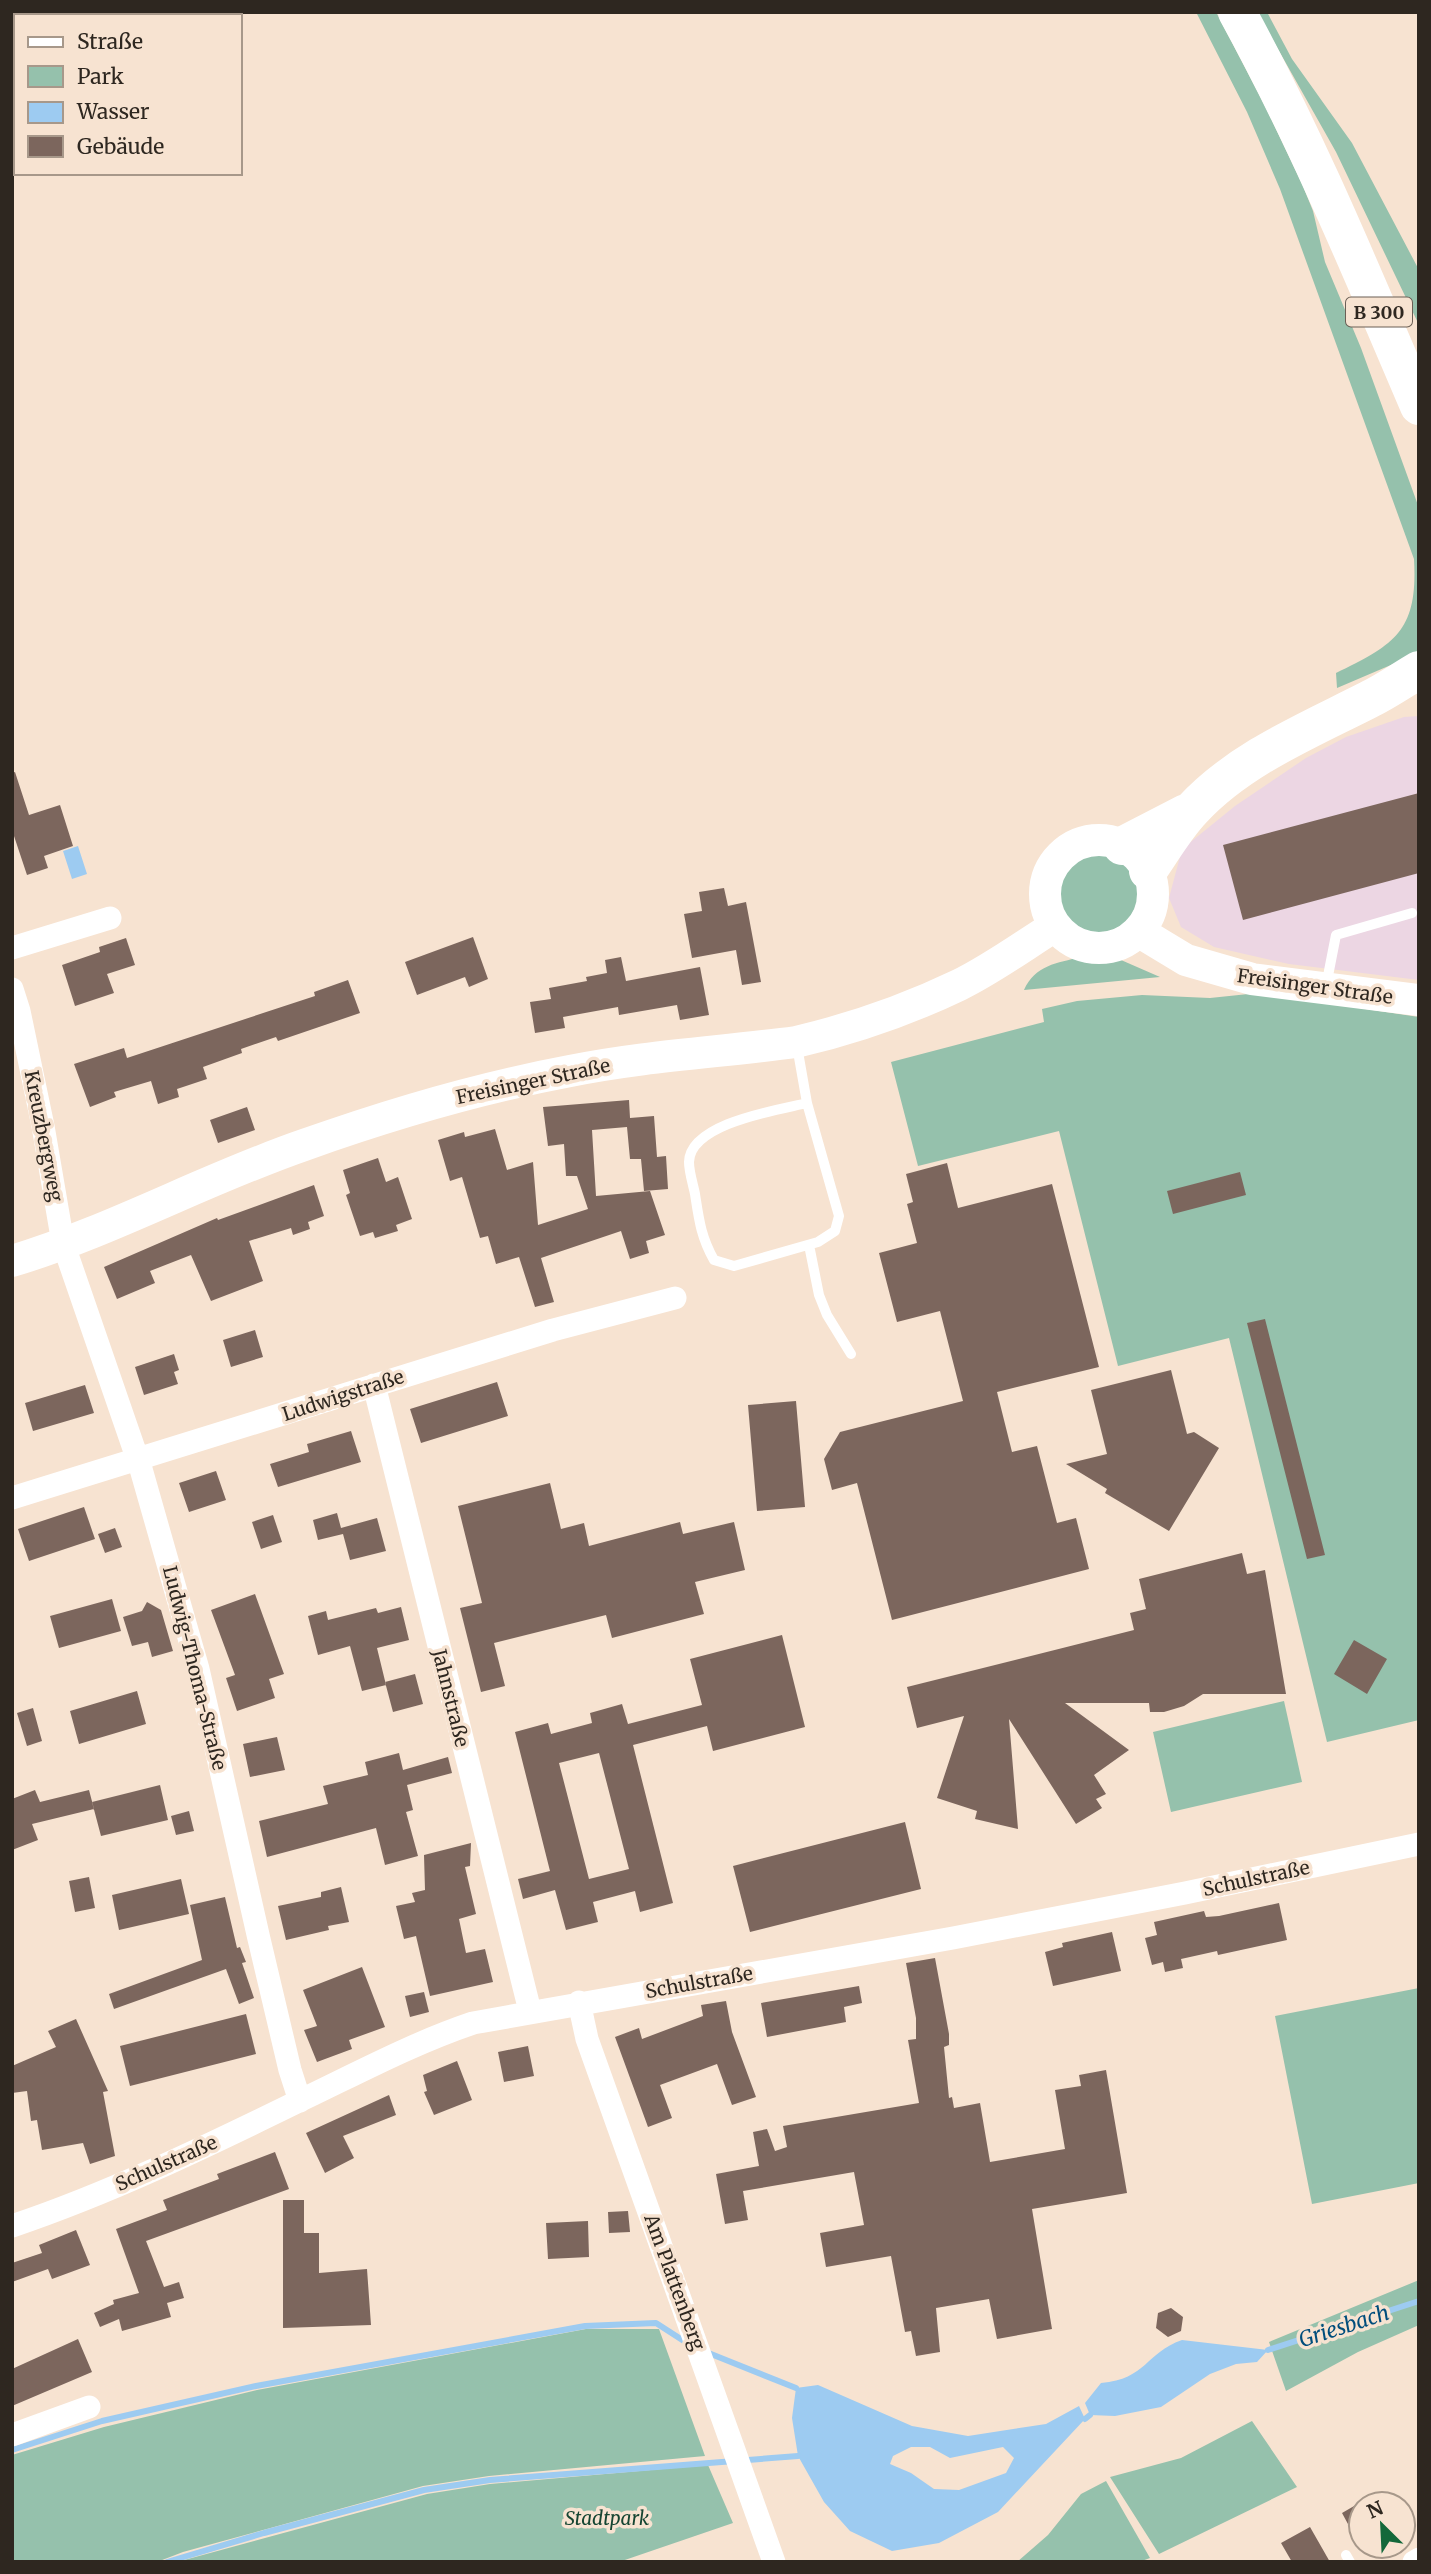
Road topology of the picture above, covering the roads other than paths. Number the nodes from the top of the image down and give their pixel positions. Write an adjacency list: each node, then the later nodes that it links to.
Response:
1 (1237, 12): 2 (highway, B 300)
2 (1419, 406)
3 (1419, 670): 5 (highway)
4 (1419, 693): 5 (highway)
5 (1371, 699): 6 (highway)
6 (1135, 858): 9 (main road); 10 (main road)
7 (1412, 913): 12 (lane)
8 (110, 918): 11 (street)
9 (1055, 926): 10 (main road); 15 (main road, Freisinger Straße)
10 (1139, 931): 12 (main road, Freisinger Straße)
11 (12, 948)
12 (1326, 988): 14 (main road, Freisinger Straße)
13 (12, 989): 17 (street, Kreuzbergweg)
14 (1419, 1000)
15 (796, 1042): 16 (lane); 17 (main road, Freisinger Straße)
16 (807, 1102): 18 (lane); 18 (lane)
17 (63, 1243): 19 (main road, Freisinger Straße); 23 (street, Ludwig-Thoma-Straße)
18 (810, 1245): 21 (lane)
19 (12, 1261)
20 (675, 1298): 22 (street, Ludwigstraße)
21 (851, 1354)
22 (373, 1385): 23 (street, Ludwigstraße); 27 (street, Jahnstraße)
23 (138, 1460): 24 (street, Ludwigstraße); 28 (street, Ludwig-Thoma-Straße)
24 (12, 1498)
25 (1419, 1844): 26 (street, Schulstraße)
26 (579, 2002): 27 (street, Schulstraße); 33 (street, Am Plattenberg)
27 (530, 2011): 28 (street, Schulstraße)
28 (300, 2101): 29 (street, Schulstraße)
29 (12, 2226)
30 (89, 2407): 31 (street)
31 (12, 2435)
32 (1419, 2559): 34 (street)
33 (774, 2562)
34 (1414, 2562)

